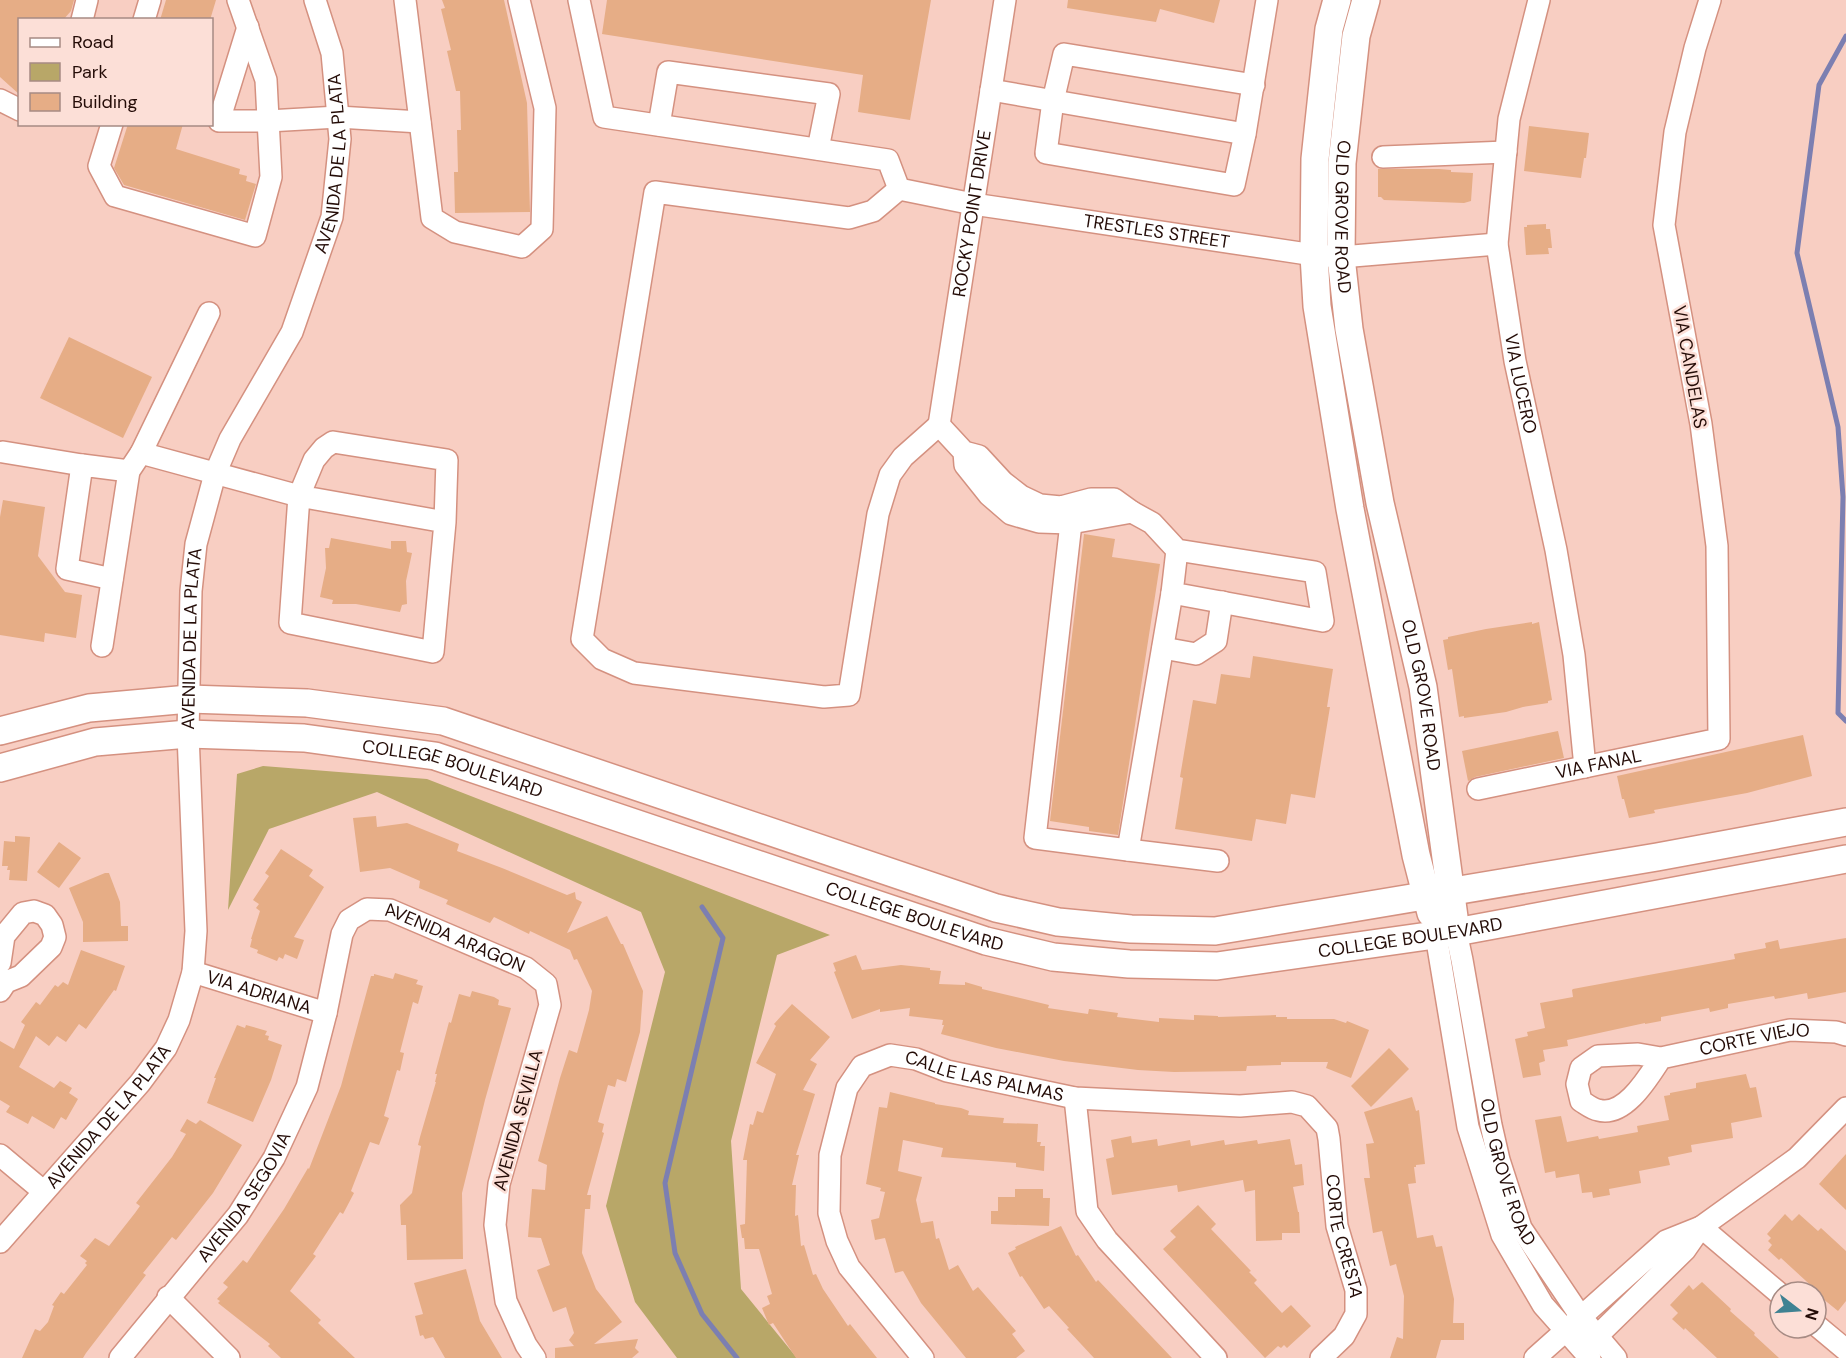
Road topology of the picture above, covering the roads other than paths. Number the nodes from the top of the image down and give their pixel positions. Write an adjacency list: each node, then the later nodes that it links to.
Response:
1 (87, 0): 14 (street)
2 (150, 0): 15 (street)
3 (238, 0): 16 (street)
4 (315, 0): 22 (street, AVENIDA DE LA PLATA)
5 (405, 0): 24 (street)
6 (519, 0): 24 (street)
7 (579, 0): 25 (street)
8 (1005, 0): 18 (street, ROCKY POINT DRIVE)
9 (1267, 0): 17 (street)
10 (1337, 0): 34 (main road, OLD GROVE ROAD)
11 (1366, 0): 35 (main road, OLD GROVE ROAD)
12 (1539, 0): 29 (street, VIA LUCERO)
13 (1710, 0): 55 (street, VIA CANDELAS)
14 (82, 18)
15 (145, 18)
16 (248, 27): 23 (street); 23 (street)
17 (1254, 85): 20 (street); 27 (street)
18 (991, 90): 20 (street); 32 (street, ROCKY POINT DRIVE)
19 (0, 100): 21 (street)
20 (1053, 101): 27 (street); 27 (street)
21 (18, 109)
22 (338, 117): 23 (street); 24 (street); 42 (street, AVENIDA DE LA PLATA)
23 (268, 121): 26 (street)
24 (420, 122)
25 (659, 125): 28 (street); 28 (street)
26 (111, 126)
27 (1245, 134)
28 (818, 149): 31 (street)
29 (1506, 152): 30 (street); 33 (street, VIA LUCERO)
30 (1383, 157)
31 (899, 189): 32 (street, TRESTLES STREET); 37 (street)
32 (973, 204): 34 (street, TRESTLES STREET); 37 (street, ROCKY POINT DRIVE)
33 (1497, 244): 35 (street, TRESTLES STREET); 56 (street, VIA LUCERO)
34 (1314, 255): 35 (street, TRESTLES STREET); 63 (main road, OLD GROVE ROAD)
35 (1341, 257): 63 (main road, OLD GROVE ROAD)
36 (209, 313): 39 (street)
37 (939, 425): 44 (street)
38 (3, 452): 40 (street)
39 (141, 453): 41 (street); 42 (street)
40 (82, 465): 41 (street); 47 (street)
41 (129, 471): 47 (street)
42 (215, 474): 43 (street); 52 (street, AVENIDA DE LA PLATA)
43 (298, 496): 45 (street); 45 (street); 45 (street)
44 (1071, 514): 46 (street); 60 (street)
45 (445, 522)
46 (1177, 550): 48 (street); 49 (street)
47 (112, 579): 50 (street)
48 (1172, 592): 49 (street); 51 (street)
49 (1222, 602): 51 (street)
50 (102, 646)
51 (1163, 648): 60 (street)
52 (189, 699): 53 (main road, COLLEGE BOULEVARD); 54 (street, AVENIDA DE LA PLATA); 63 (main road, COLLEGE BOULEVARD)
53 (0, 731)
54 (188, 734): 57 (main road, COLLEGE BOULEVARD); 64 (main road, COLLEGE BOULEVARD); 65 (street, AVENIDA DE LA PLATA)
55 (1719, 739): 56 (street, VIA FANAL)
56 (1585, 767): 58 (street, VIA FANAL)
57 (0, 768)
58 (1478, 789)
59 (1846, 822): 63 (main road, COLLEGE BOULEVARD)
60 (1128, 850): 62 (street)
61 (1846, 859): 64 (main road, COLLEGE BOULEVARD)
62 (1218, 861)
63 (1438, 894): 64 (main road, OLD GROVE ROAD)
64 (1446, 933): 79 (street, OLD GROVE ROAD)
65 (193, 972): 67 (street, VIA ADRIANA); 74 (street, AVENIDA DE LA PLATA)
66 (546, 984): 67 (street, AVENIDA ARAGON); 85 (street, AVENIDA SEVILLA)
67 (326, 1013): 78 (street, AVENIDA SEGOVIA)
68 (1846, 1035): 69 (street, CORTE VIEJO)
69 (1662, 1058)
70 (1075, 1098): 72 (street, CALLE LAS PALMAS); 86 (street, CALLE LAS PALMAS); 87 (street)
71 (1846, 1108): 75 (street)
72 (1329, 1139): 88 (street, CORTE CRESTA)
73 (0, 1155): 74 (street)
74 (44, 1191): 76 (street, AVENIDA DE LA PLATA)
75 (1701, 1227): 77 (street); 79 (street); 82 (street)
76 (0, 1242)
77 (1768, 1284)
78 (168, 1298): 83 (street, AVENIDA SEGOVIA); 84 (street)
79 (1573, 1324): 82 (street, OLD GROVE ROAD); 89 (street)
80 (1828, 1335): 81 (street)
81 (1846, 1350)
82 (1586, 1351): 90 (street, OLD GROVE ROAD)
83 (120, 1358)
84 (229, 1358)
85 (535, 1358)
86 (923, 1358)
87 (1216, 1358)
88 (1321, 1358)
89 (1535, 1358)
90 (1616, 1358)

